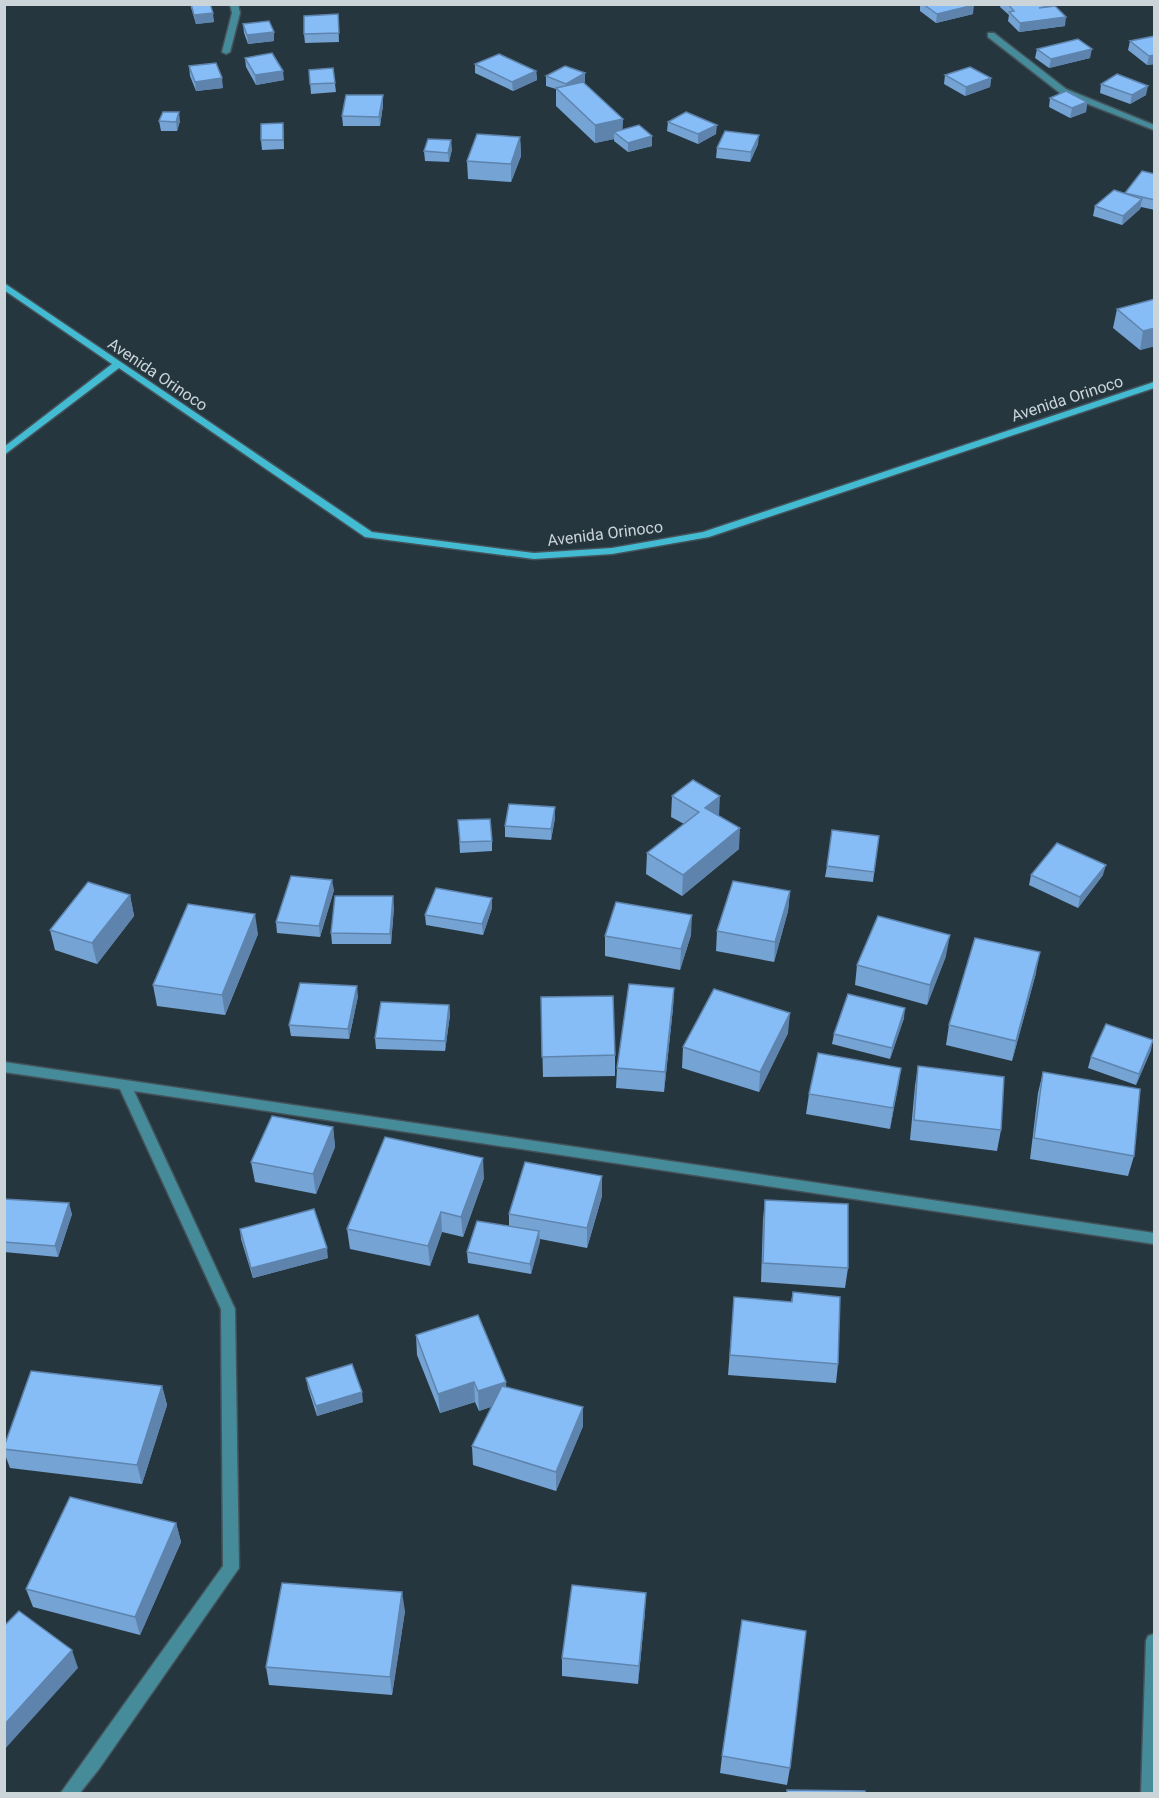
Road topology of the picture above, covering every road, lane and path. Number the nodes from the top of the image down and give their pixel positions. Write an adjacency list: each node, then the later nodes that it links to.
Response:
1 (234, 4): 3 (street)
2 (992, 35): 4 (street)
3 (226, 52)
4 (1155, 128)
5 (4, 286): 6 (main road, Avenida Orinoco)
6 (117, 365): 7 (main road, Avenida Orinoco); 8 (main road)
7 (1155, 385)
8 (4, 452)
9 (4, 1067): 10 (street)
10 (125, 1087): 11 (street); 13 (street)
11 (1155, 1239)
12 (1155, 1641): 14 (street)
13 (68, 1794)
14 (1149, 1794)

